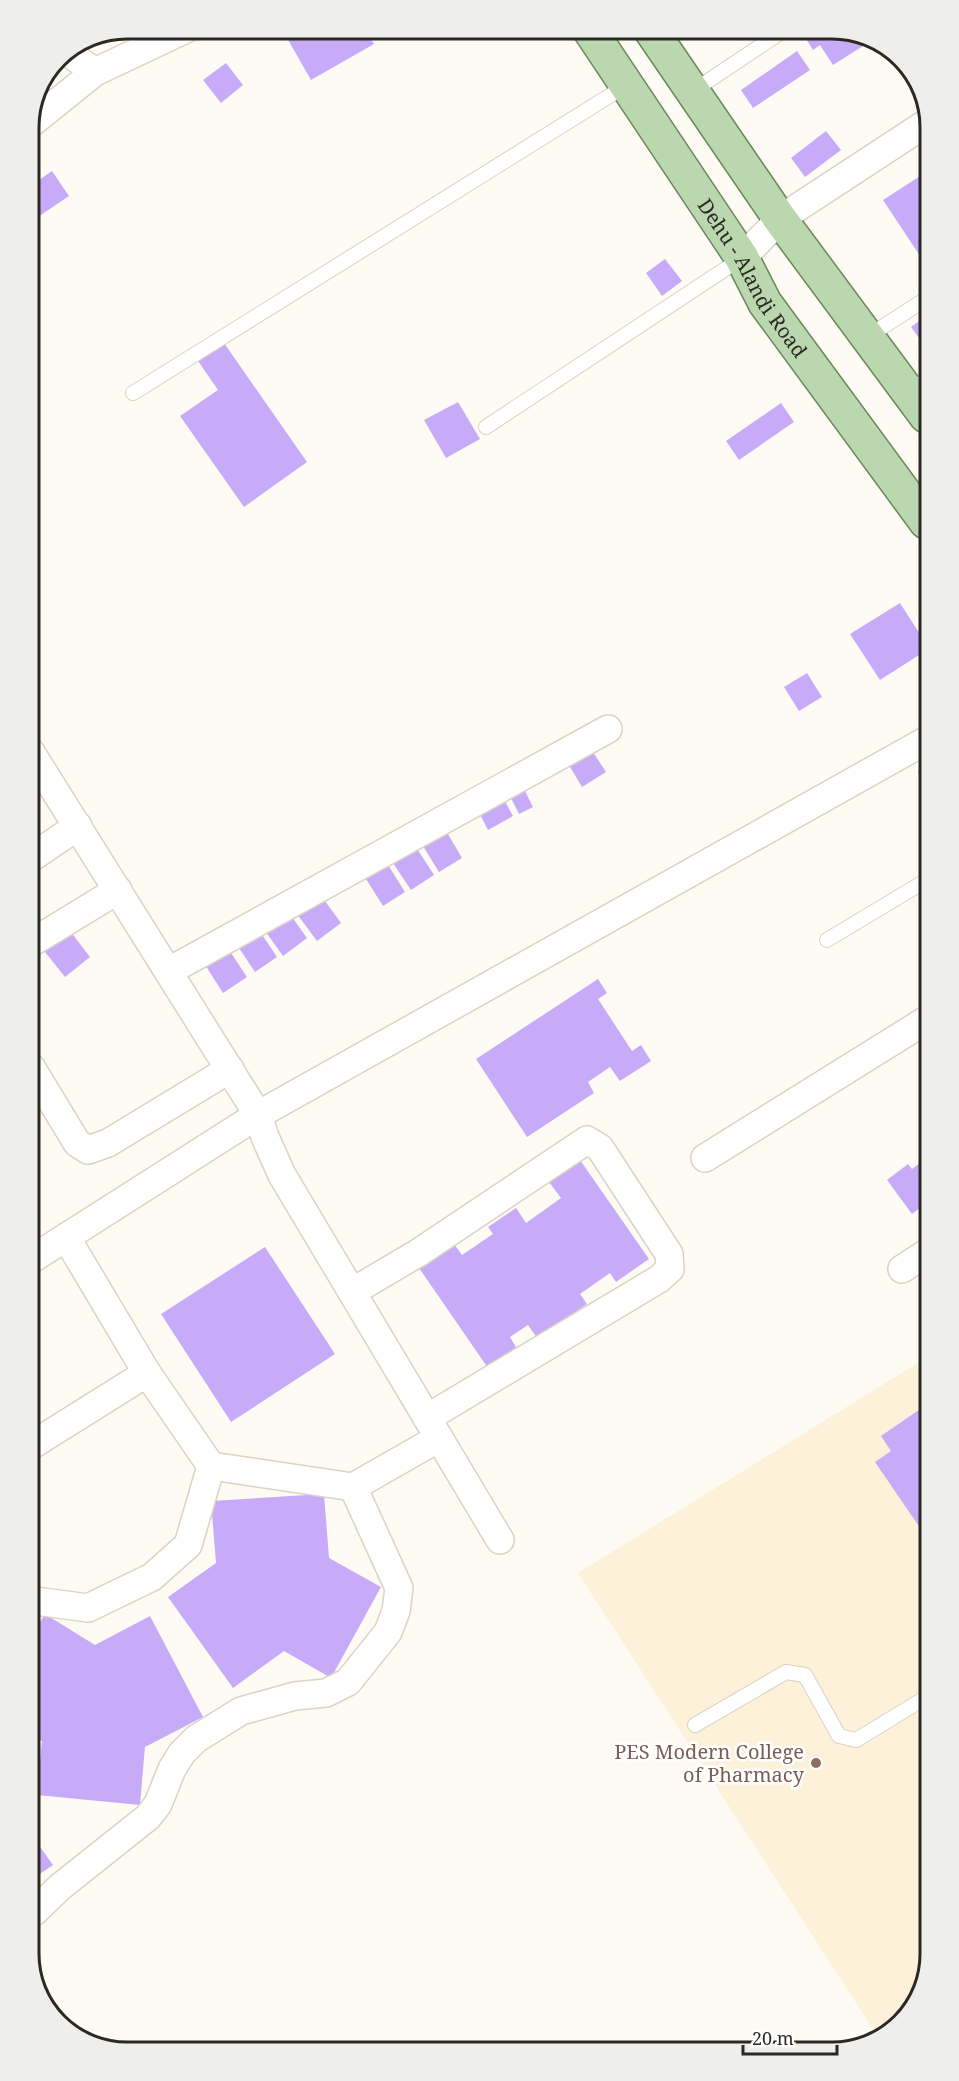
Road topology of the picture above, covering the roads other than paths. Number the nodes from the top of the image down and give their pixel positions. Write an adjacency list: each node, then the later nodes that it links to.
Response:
1 (163, 39): 6 (street)
2 (596, 39): 7 (main road, Dehu - Alandi Road)
3 (657, 39): 8 (main road)
4 (771, 39): 8 (lane)
5 (75, 57): 6 (street)
6 (95, 72): 9 (street)
7 (627, 85): 12 (main road, Dehu - Alandi Road); 15 (lane)
8 (693, 91): 11 (main road)
9 (40, 116)
10 (920, 127): 11 (street)
11 (780, 219): 12 (street); 14 (main road)
12 (742, 258): 17 (lane); 18 (main road, Dehu - Alandi Road)
13 (920, 303): 14 (lane)
14 (867, 337): 16 (main road)
15 (133, 393)
16 (920, 396)
17 (486, 427)
18 (920, 510)
19 (608, 729): 28 (street)
20 (920, 744): 32 (street)
21 (39, 765): 22 (street)
22 (78, 826): 23 (street); 25 (street)
23 (39, 853)
24 (920, 884): 27 (lane)
25 (118, 890): 26 (street); 28 (street)
26 (39, 938)
27 (827, 940)
28 (169, 971): 30 (street)
29 (920, 1023): 33 (street)
30 (230, 1069): 31 (street); 32 (street)
31 (39, 1084)
32 (258, 1115): 34 (street); 38 (street)
33 (705, 1158)
34 (66, 1237): 35 (street); 39 (street)
35 (39, 1254)
36 (920, 1257): 37 (street)
37 (902, 1269)
38 (352, 1292): 40 (street); 40 (street)
39 (147, 1373): 41 (street); 42 (street)
40 (433, 1428): 43 (street); 44 (street)
41 (39, 1441)
42 (211, 1466): 43 (street); 45 (street)
43 (353, 1487): 48 (street)
44 (500, 1540)
45 (39, 1601)
46 (920, 1701): 47 (lane)
47 (695, 1725)
48 (39, 1907)

